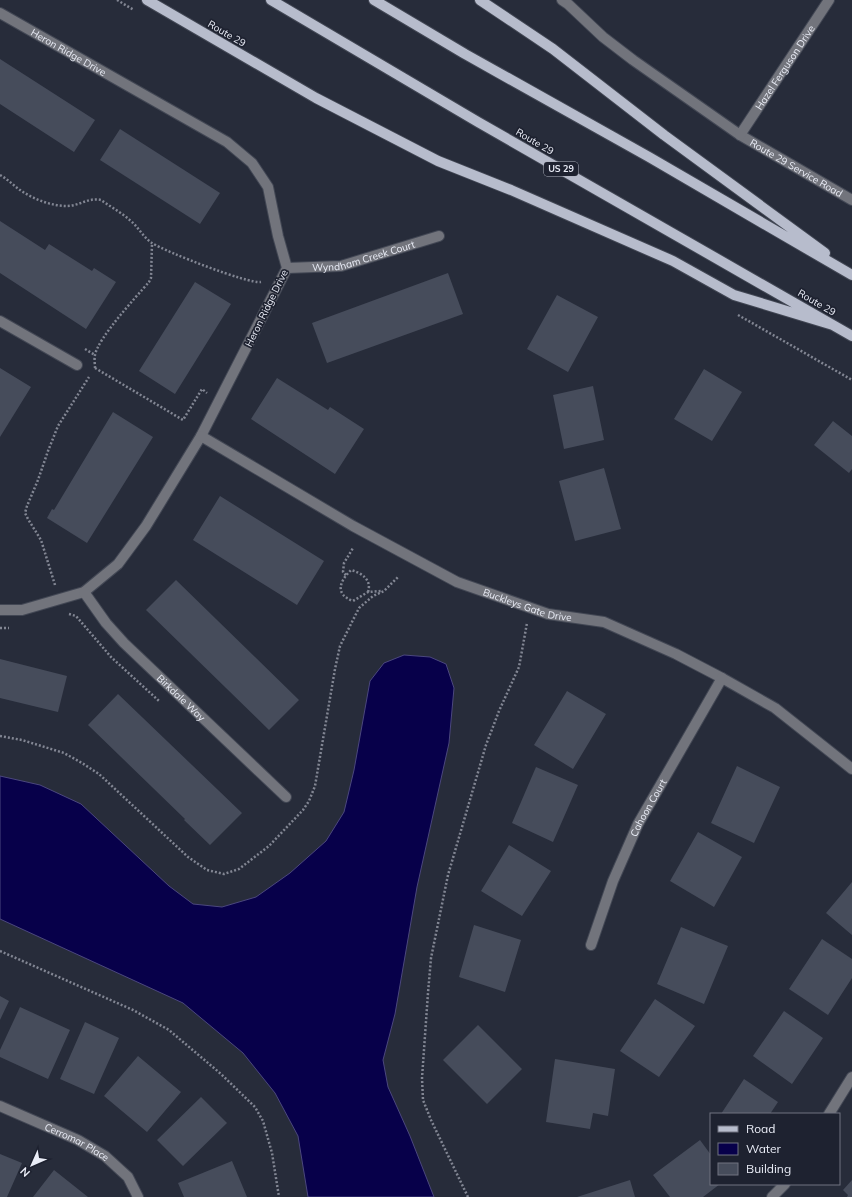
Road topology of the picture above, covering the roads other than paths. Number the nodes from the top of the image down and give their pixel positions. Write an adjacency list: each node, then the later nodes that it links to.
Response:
1 (147, 0): 14 (main road, Route 29)
2 (271, 0): 14 (main road, Route 29 / US 29)
3 (374, 0): 12 (main road)
4 (480, 0): 12 (main road)
5 (562, 0): 8 (street, Route 29 Service Road)
6 (828, 0): 8 (street, Hazel Ferguson Drive)
7 (0, 13): 11 (street, Heron Ridge Drive)
8 (740, 135): 9 (street, Route 29 Service Road)
9 (852, 200)
10 (439, 236): 11 (street, Wyndham Creek Court)
11 (287, 268): 17 (street, Heron Ridge Drive)
12 (852, 274)
13 (0, 322): 16 (street)
14 (833, 325): 15 (main road, Route 29 / US 29)
15 (852, 336)
16 (77, 365)
17 (202, 436): 18 (street, Heron Ridge Drive); 20 (street, Buckleys Gate Drive)
18 (84, 592): 19 (street, Heron Ridge Drive); 22 (street, Birkdale Way)
19 (0, 610)
20 (722, 678): 21 (street, Buckleys Gate Drive); 23 (street, Cahoon Court)
21 (852, 769)
22 (286, 797)
23 (591, 946)
24 (852, 1077): 26 (street)
25 (0, 1106): 28 (street, Cerromar Place)
26 (830, 1113)
27 (784, 1185): 29 (street)
28 (138, 1197)
29 (772, 1197)

